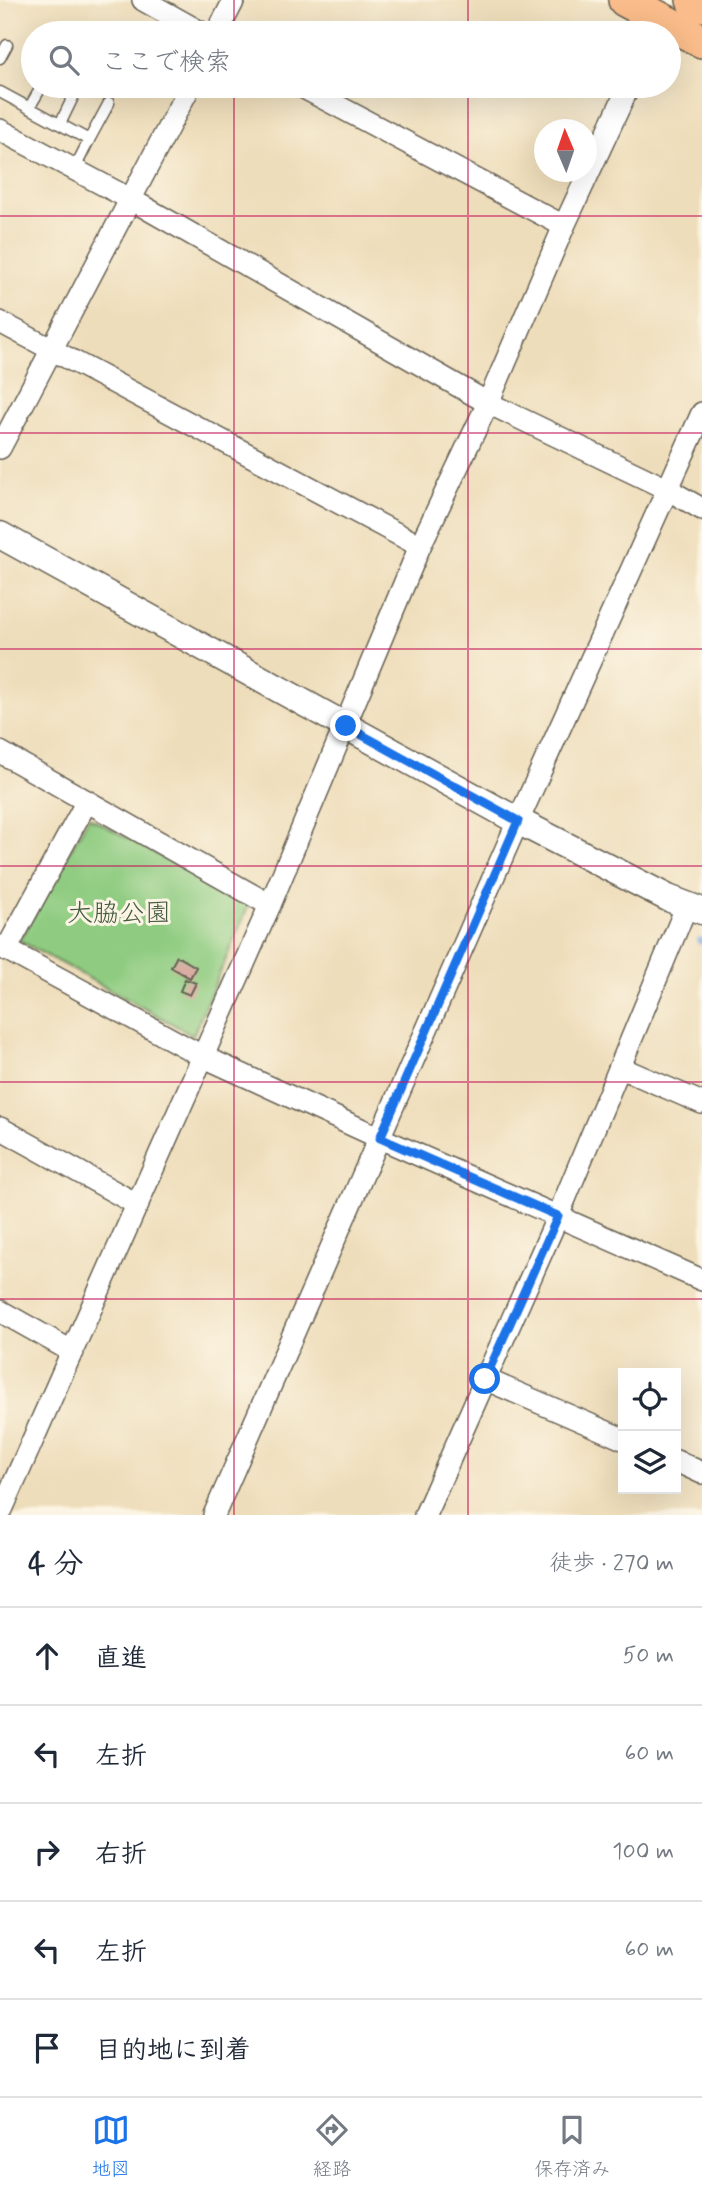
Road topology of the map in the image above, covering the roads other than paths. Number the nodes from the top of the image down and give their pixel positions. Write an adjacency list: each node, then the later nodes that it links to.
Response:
1 (143, 0): 7 (street)
2 (234, 0): 8 (street)
3 (625, 0): 6 (main road)
4 (693, 0): 5 (main road)
5 (702, 5)
6 (660, 17)
7 (181, 21)
8 (223, 21)
9 (681, 29): 10 (main road)
10 (702, 41)
11 (7, 45): 12 (lane)
12 (0, 58)
13 (0, 92): 20 (lane)
14 (35, 98): 20 (lane)
15 (73, 98): 21 (lane)
16 (184, 98): 25 (street)
17 (323, 98): 26 (street)
18 (623, 98): 26 (street)
19 (109, 103): 23 (lane)
20 (29, 108): 21 (lane)
21 (61, 124): 23 (lane)
22 (0, 130): 24 (street)
23 (89, 139): 24 (lane)
24 (74, 170): 25 (street)
25 (130, 199): 28 (street); 29 (street)
26 (564, 226): 29 (street)
27 (0, 322): 28 (street)
28 (53, 351): 31 (street); 35 (street)
29 (488, 403): 32 (street); 35 (street)
30 (702, 413): 32 (street)
31 (0, 448)
32 (667, 489): 33 (street); 39 (street)
33 (702, 509)
34 (0, 535): 36 (street)
35 (420, 547): 36 (street)
36 (346, 726): 39 (street); 40 (street)
37 (0, 752): 38 (street)
38 (87, 801): 40 (street); 42 (street)
39 (518, 821): 41 (street); 47 (street)
40 (270, 905): 43 (street)
41 (694, 908): 44 (street)
42 (3, 948): 43 (street)
43 (202, 1056): 47 (street); 48 (street)
44 (621, 1068): 45 (street); 49 (street)
45 (702, 1103)
46 (0, 1128): 48 (street)
47 (380, 1138): 49 (street); 58 (street)
48 (138, 1205): 52 (street)
49 (558, 1216): 50 (street); 53 (street)
50 (702, 1280)
51 (0, 1311): 52 (street)
52 (73, 1352): 57 (street)
53 (485, 1379): 54 (street); 59 (street)
54 (618, 1437)
55 (681, 1463): 56 (street)
56 (702, 1473)
57 (4, 1512)
58 (214, 1515)
59 (425, 1515)

